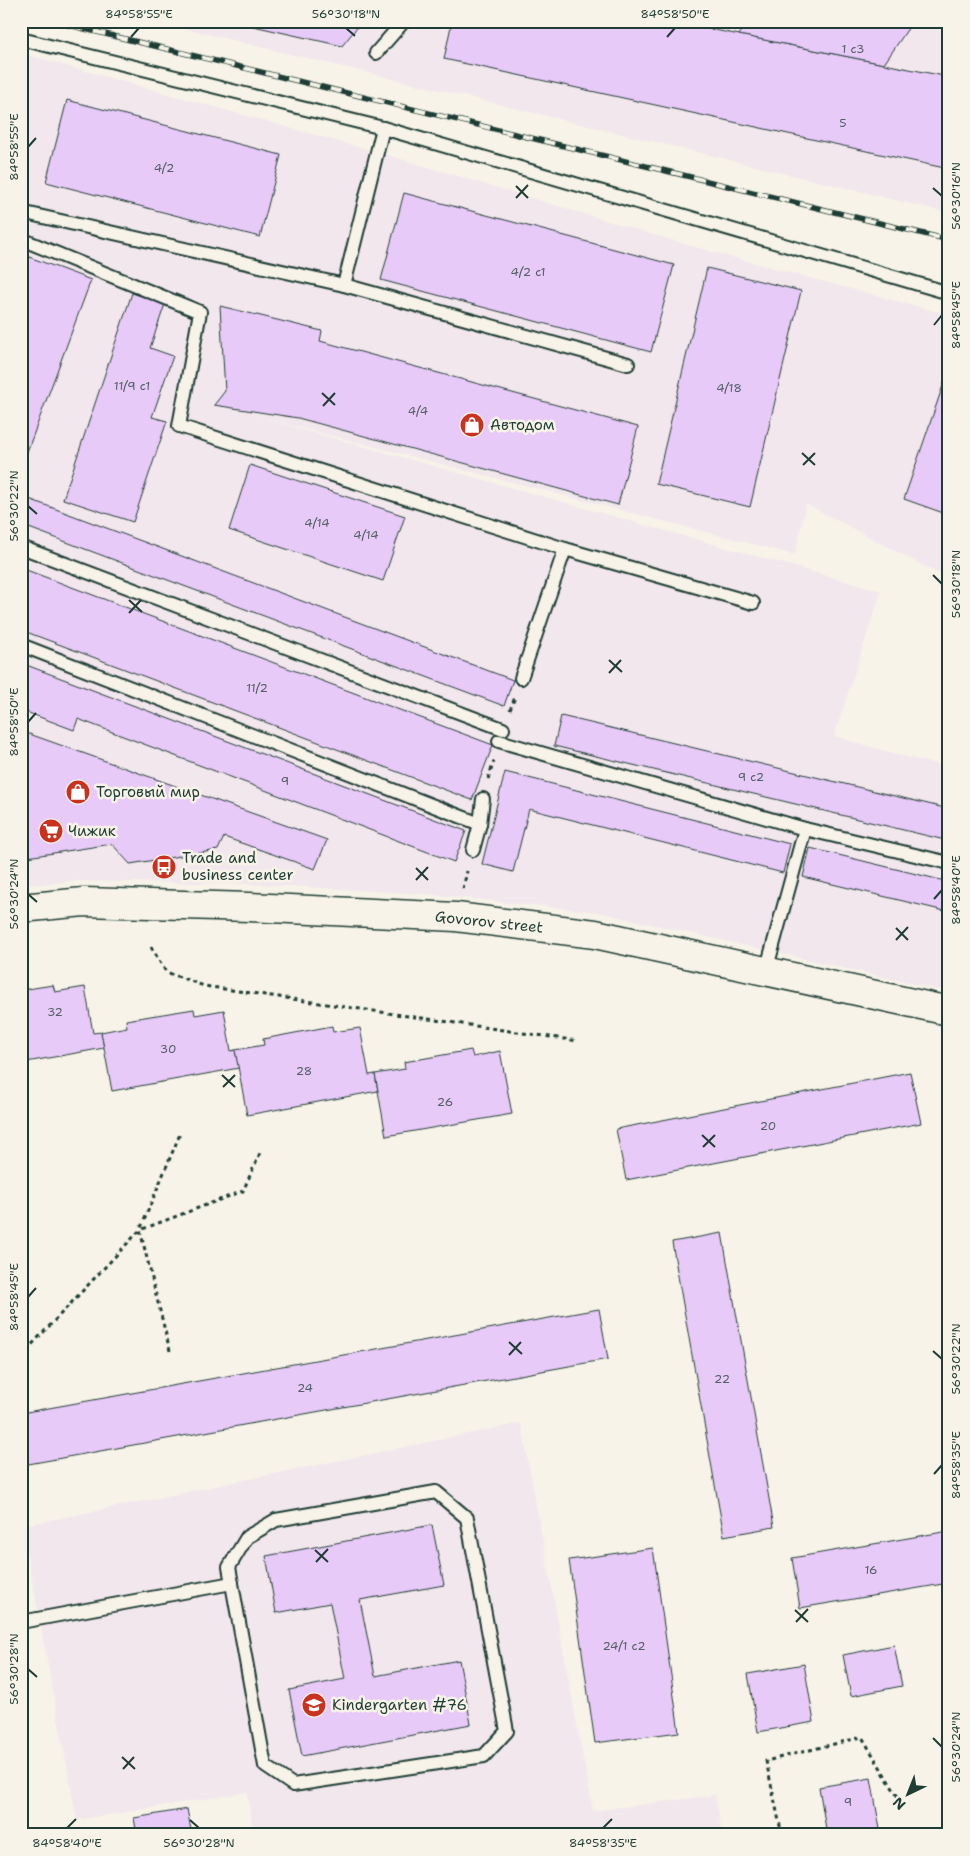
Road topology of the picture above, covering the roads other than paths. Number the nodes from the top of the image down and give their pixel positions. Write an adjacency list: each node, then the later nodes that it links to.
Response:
1 (404, 21): 3 (lane)
2 (21, 39): 4 (lane)
3 (376, 53)
4 (384, 128): 7 (lane); 8 (lane)
5 (21, 212): 7 (lane)
6 (21, 239): 11 (lane)
7 (344, 286): 9 (lane)
8 (949, 293)
9 (628, 364)
10 (21, 547): 17 (lane)
11 (565, 549): 12 (lane); 14 (lane)
12 (753, 603)
13 (21, 645): 16 (lane)
14 (522, 678)
15 (483, 799): 16 (lane)
16 (480, 824): 18 (lane)
17 (805, 829): 19 (lane); 21 (lane)
18 (472, 850)
19 (949, 862)
20 (21, 908): 21 (street, Govorov street)
21 (766, 972): 22 (street, Govorov street)
22 (949, 1011)
23 (232, 1583): 23 (lane); 24 (lane)
24 (21, 1622)

